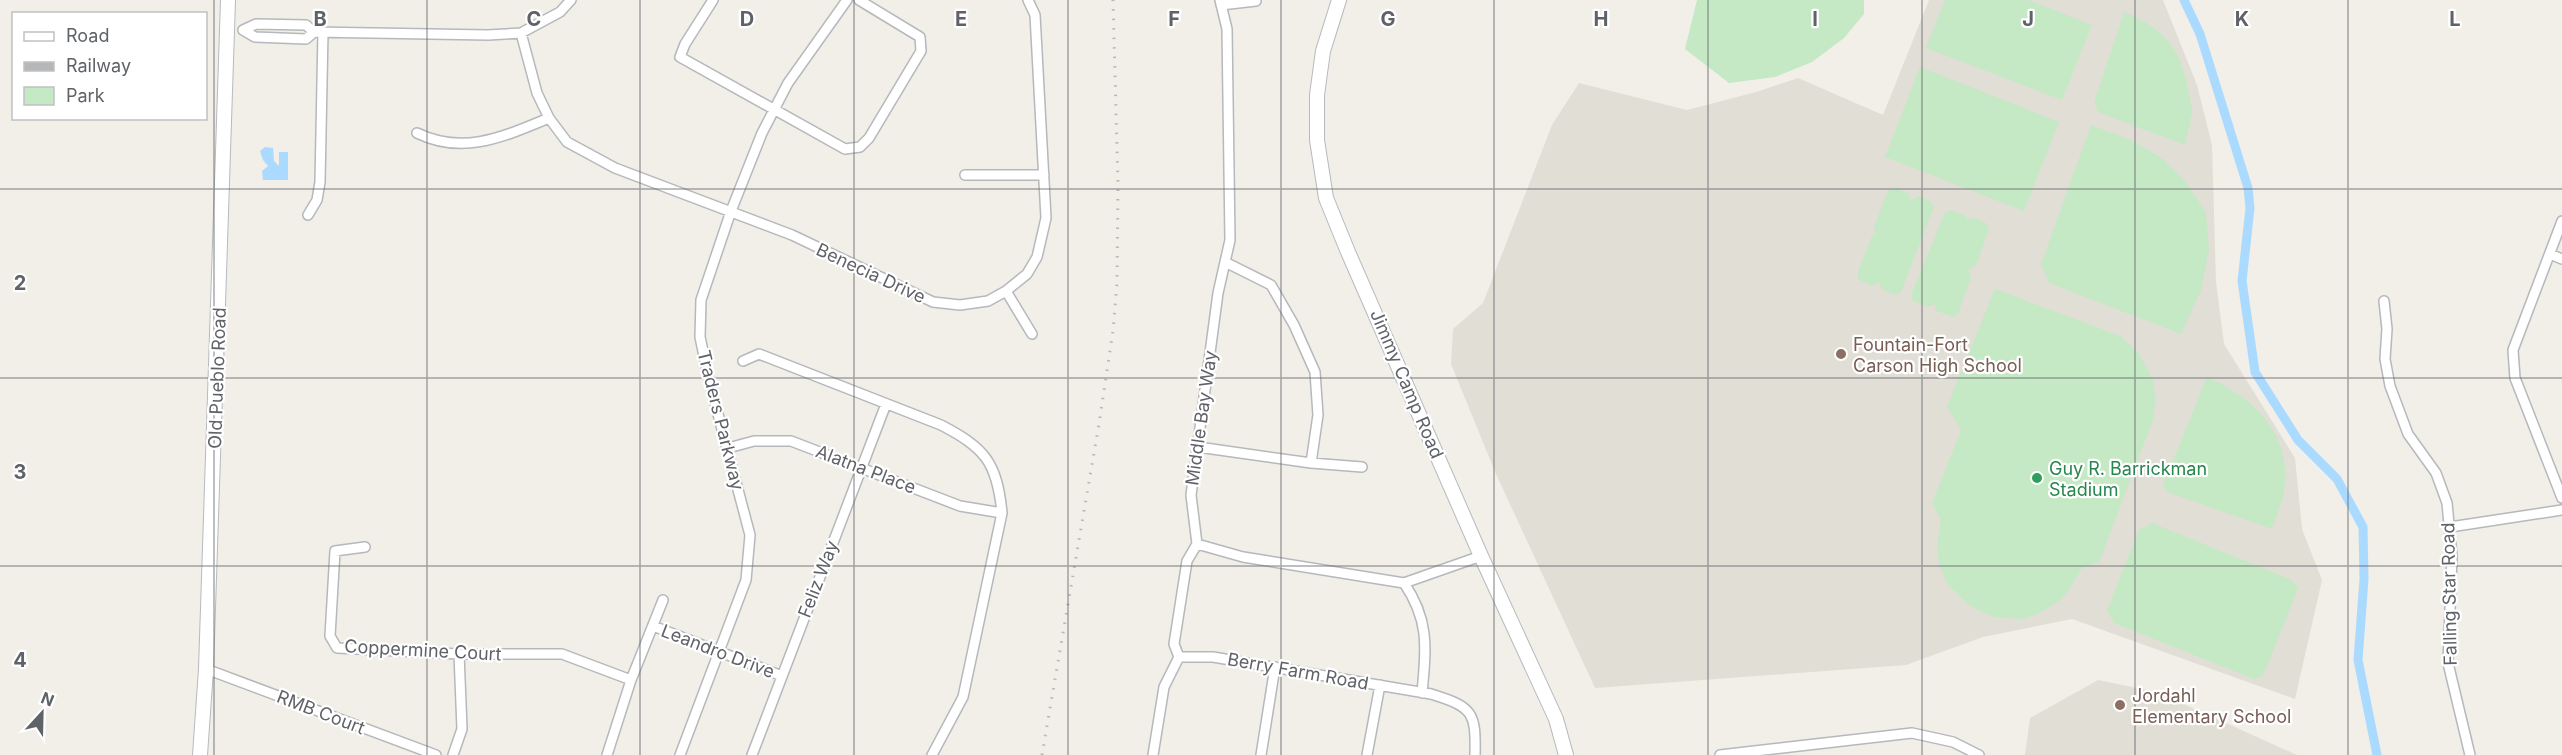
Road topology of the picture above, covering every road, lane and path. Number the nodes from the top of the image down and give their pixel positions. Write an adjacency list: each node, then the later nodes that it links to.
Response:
1 (228, 0): 10 (street, Old Pueblo Road)
2 (571, 0): 12 (street)
3 (713, 0): 13 (street)
4 (847, 0): 13 (street, Traders Parkway)
5 (859, 0): 13 (street)
6 (1028, 0): 17 (street, Benecia Drive)
7 (1339, 0): 40 (street, Jimmy Camp Road)
8 (1256, 1): 9 (street)
9 (1221, 2): 23 (street, Middle Bay Way)
10 (228, 29): 11 (street); 48 (street, Old Pueblo Road)
11 (318, 32): 12 (street); 19 (street)
12 (522, 33): 14 (street, Benecia Drive)
13 (774, 111): 18 (street, Traders Parkway)
14 (549, 118): 15 (street); 18 (street, Benecia Drive)
15 (417, 133)
16 (965, 175): 17 (street)
17 (1044, 175): 24 (street, Benecia Drive)
18 (731, 211): 24 (street, Benecia Drive); 30 (street, Traders Parkway)
19 (308, 215)
20 (2562, 221): 21 (street)
21 (2550, 254): 22 (street); 34 (street)
22 (2562, 259)
23 (1226, 262): 29 (street, Middle Bay Way); 31 (street)
24 (1005, 291): 26 (street)
25 (2384, 301): 37 (street, Falling Star Road)
26 (1032, 334)
27 (742, 361): 28 (street)
28 (886, 404): 32 (street, Feliz Way); 36 (street)
29 (1198, 447): 31 (street); 38 (street, Middle Bay Way)
30 (728, 448): 32 (street, Alatna Place); 44 (street, Traders Parkway)
31 (1311, 463): 33 (street)
32 (862, 466): 36 (street, Alatna Place); 49 (street, Feliz Way)
33 (1362, 466)
34 (2562, 498)
35 (2562, 510): 37 (street)
36 (1002, 513): 59 (street)
37 (2450, 527): 67 (street, Falling Star Road)
38 (1197, 544): 41 (street); 46 (street)
39 (365, 547): 45 (street, Coppermine Court)
40 (1481, 556): 41 (street); 64 (street, Jimmy Camp Road)
41 (1404, 583): 52 (street)
42 (663, 600): 43 (street)
43 (653, 626): 44 (street, Leandro Drive); 50 (street)
44 (720, 651): 49 (street, Leandro Drive); 57 (street, Traders Parkway)
45 (459, 654): 50 (street, Coppermine Court); 55 (street)
46 (1179, 657): 47 (street, Berry Farm Road); 60 (street)
47 (1275, 667): 51 (street, Berry Farm Road); 61 (street)
48 (206, 669): 53 (street, Old Pueblo Road); 54 (street, RMB Court)
49 (782, 676): 58 (street, Feliz Way)
50 (631, 680): 56 (street)
51 (1380, 685): 52 (street, Berry Farm Road); 62 (street)
52 (1422, 693): 63 (street, Berry Farm Road)
53 (200, 755)
54 (436, 755)
55 (453, 755)
56 (606, 755)
57 (680, 755)
58 (752, 755)
59 (932, 755)
60 (1153, 755)
61 (1261, 755)
62 (1367, 755)
63 (1475, 755)
64 (1566, 755)
65 (1720, 755): 66 (street)
66 (1979, 755)
67 (2470, 755)

